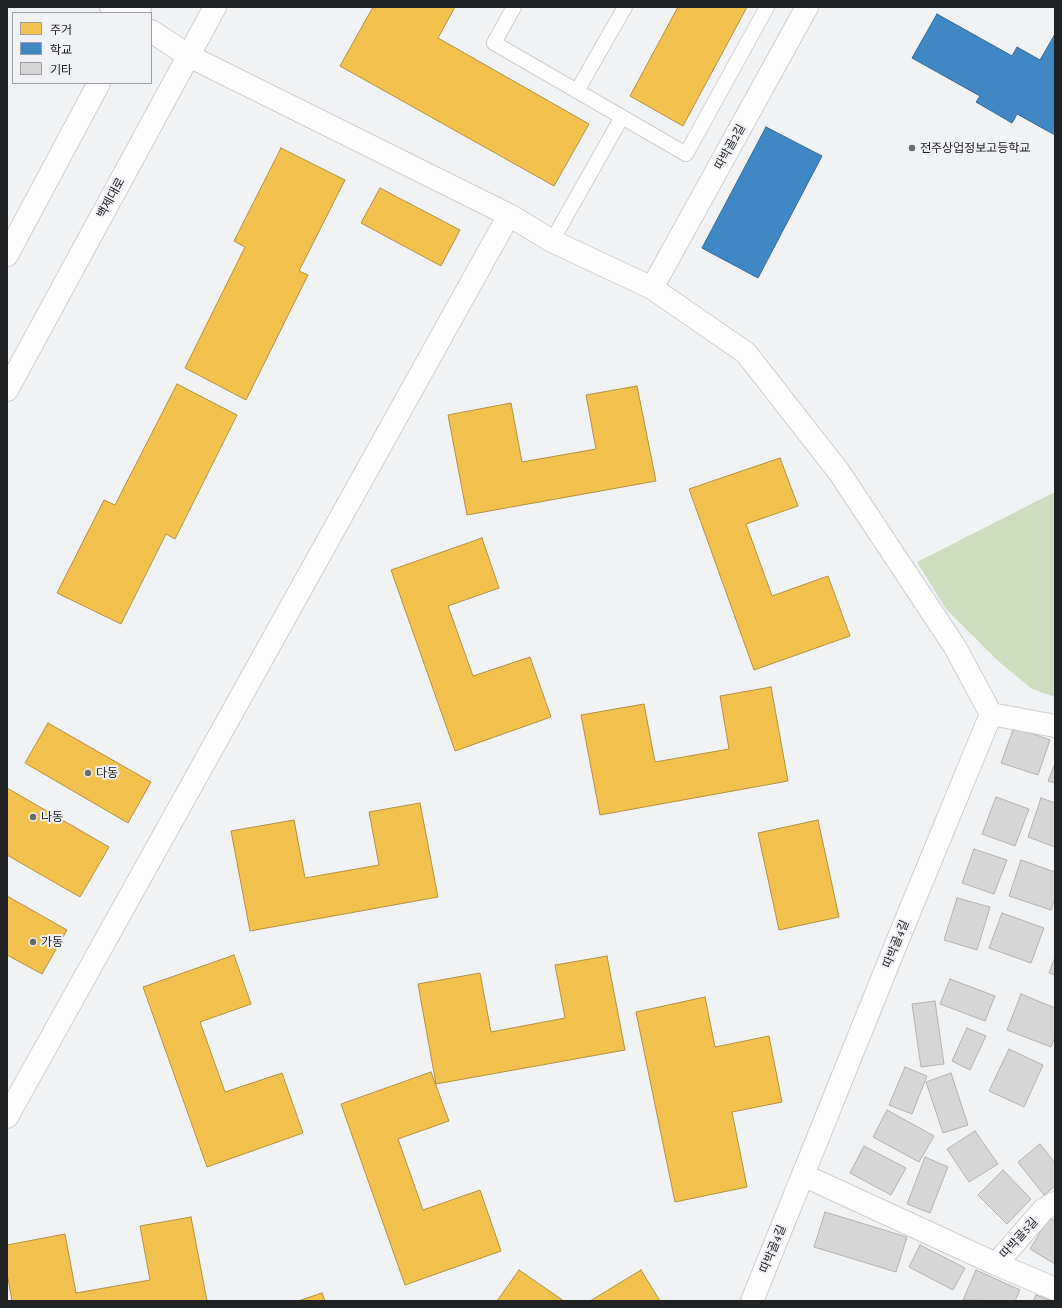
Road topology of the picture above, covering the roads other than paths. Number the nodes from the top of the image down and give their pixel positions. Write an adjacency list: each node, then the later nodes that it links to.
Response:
1 (111, 7): 7 (street)
2 (216, 7): 9 (street, 백제대로)
3 (514, 7): 11 (lane)
4 (625, 7): 11 (lane)
5 (767, 7): 12 (lane)
6 (807, 7): 16 (street, 따박골2길)
7 (120, 12)
8 (152, 32): 9 (street)
9 (189, 56): 13 (street); 17 (street, 백제대로)
10 (98, 84): 15 (street)
11 (577, 91): 12 (lane)
12 (622, 117): 14 (lane)
13 (510, 216): 14 (street); 20 (street)
14 (552, 241): 16 (street)
15 (7, 255)
16 (652, 288): 18 (street)
17 (7, 390)
18 (991, 714): 19 (street); 21 (street, 따박골4길)
19 (1055, 726)
20 (7, 1117)
21 (803, 1175): 23 (street); 25 (street, 따박골4길)
22 (1055, 1203): 23 (street, 따박골5길)
23 (996, 1264): 24 (street, 따박골5길)
24 (1055, 1289)
25 (752, 1301)

